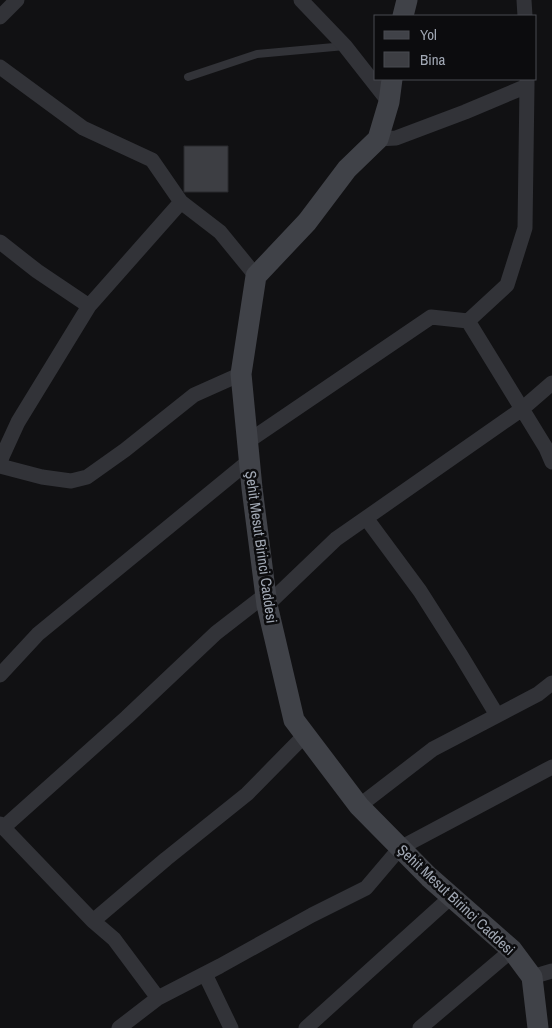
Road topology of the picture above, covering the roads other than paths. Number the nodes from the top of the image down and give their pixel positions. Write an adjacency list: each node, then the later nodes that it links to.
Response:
1 (17, 0): 7 (street)
2 (301, 0): 8 (street)
3 (407, 0): 5 (main road)
4 (524, 0): 6 (street)
5 (403, 15)
6 (525, 15)
7 (0, 17)
8 (345, 46): 10 (lane); 13 (street)
9 (0, 66): 15 (street)
10 (188, 77)
11 (392, 80): 13 (main road)
12 (527, 82): 14 (street); 19 (street)
13 (389, 102): 14 (main road)
14 (378, 139): 17 (main road)
15 (181, 202): 17 (street); 18 (street)
16 (0, 242): 18 (street)
17 (256, 276): 20 (main road, Şehit Mesut Birinci Caddesi)
18 (89, 306): 25 (street)
19 (468, 321): 22 (street); 23 (street)
20 (242, 374): 23 (main road, Şehit Mesut Birinci Caddesi); 25 (street)
21 (552, 382): 22 (street)
22 (522, 409): 24 (street); 26 (street)
23 (248, 452): 27 (main road, Şehit Mesut Birinci Caddesi); 28 (street)
24 (552, 462)
25 (0, 465)
26 (366, 518): 27 (street); 30 (street)
27 (266, 600): 31 (main road, Şehit Mesut Birinci Caddesi); 34 (street)
28 (0, 675)
29 (552, 683): 30 (street)
30 (497, 716): 33 (street)
31 (305, 735): 33 (main road, Şehit Mesut Birinci Caddesi); 37 (street)
32 (552, 767): 35 (street)
33 (359, 806): 35 (main road, Şehit Mesut Birinci Caddesi)
34 (2, 826): 37 (street)
35 (400, 848): 36 (main road, Şehit Mesut Birinci Caddesi); 40 (street)
36 (451, 897): 38 (main road, Şehit Mesut Birinci Caddesi); 45 (street)
37 (93, 921): 42 (street)
38 (512, 950): 41 (main road, Şehit Mesut Birinci Caddesi); 46 (street)
39 (552, 971): 41 (street)
40 (205, 974): 42 (street); 44 (street)
41 (532, 977): 47 (main road, Şehit Mesut Birinci Caddesi)
42 (158, 998): 43 (street)
43 (119, 1028)
44 (230, 1028)
45 (306, 1028)
46 (420, 1028)
47 (538, 1028)

